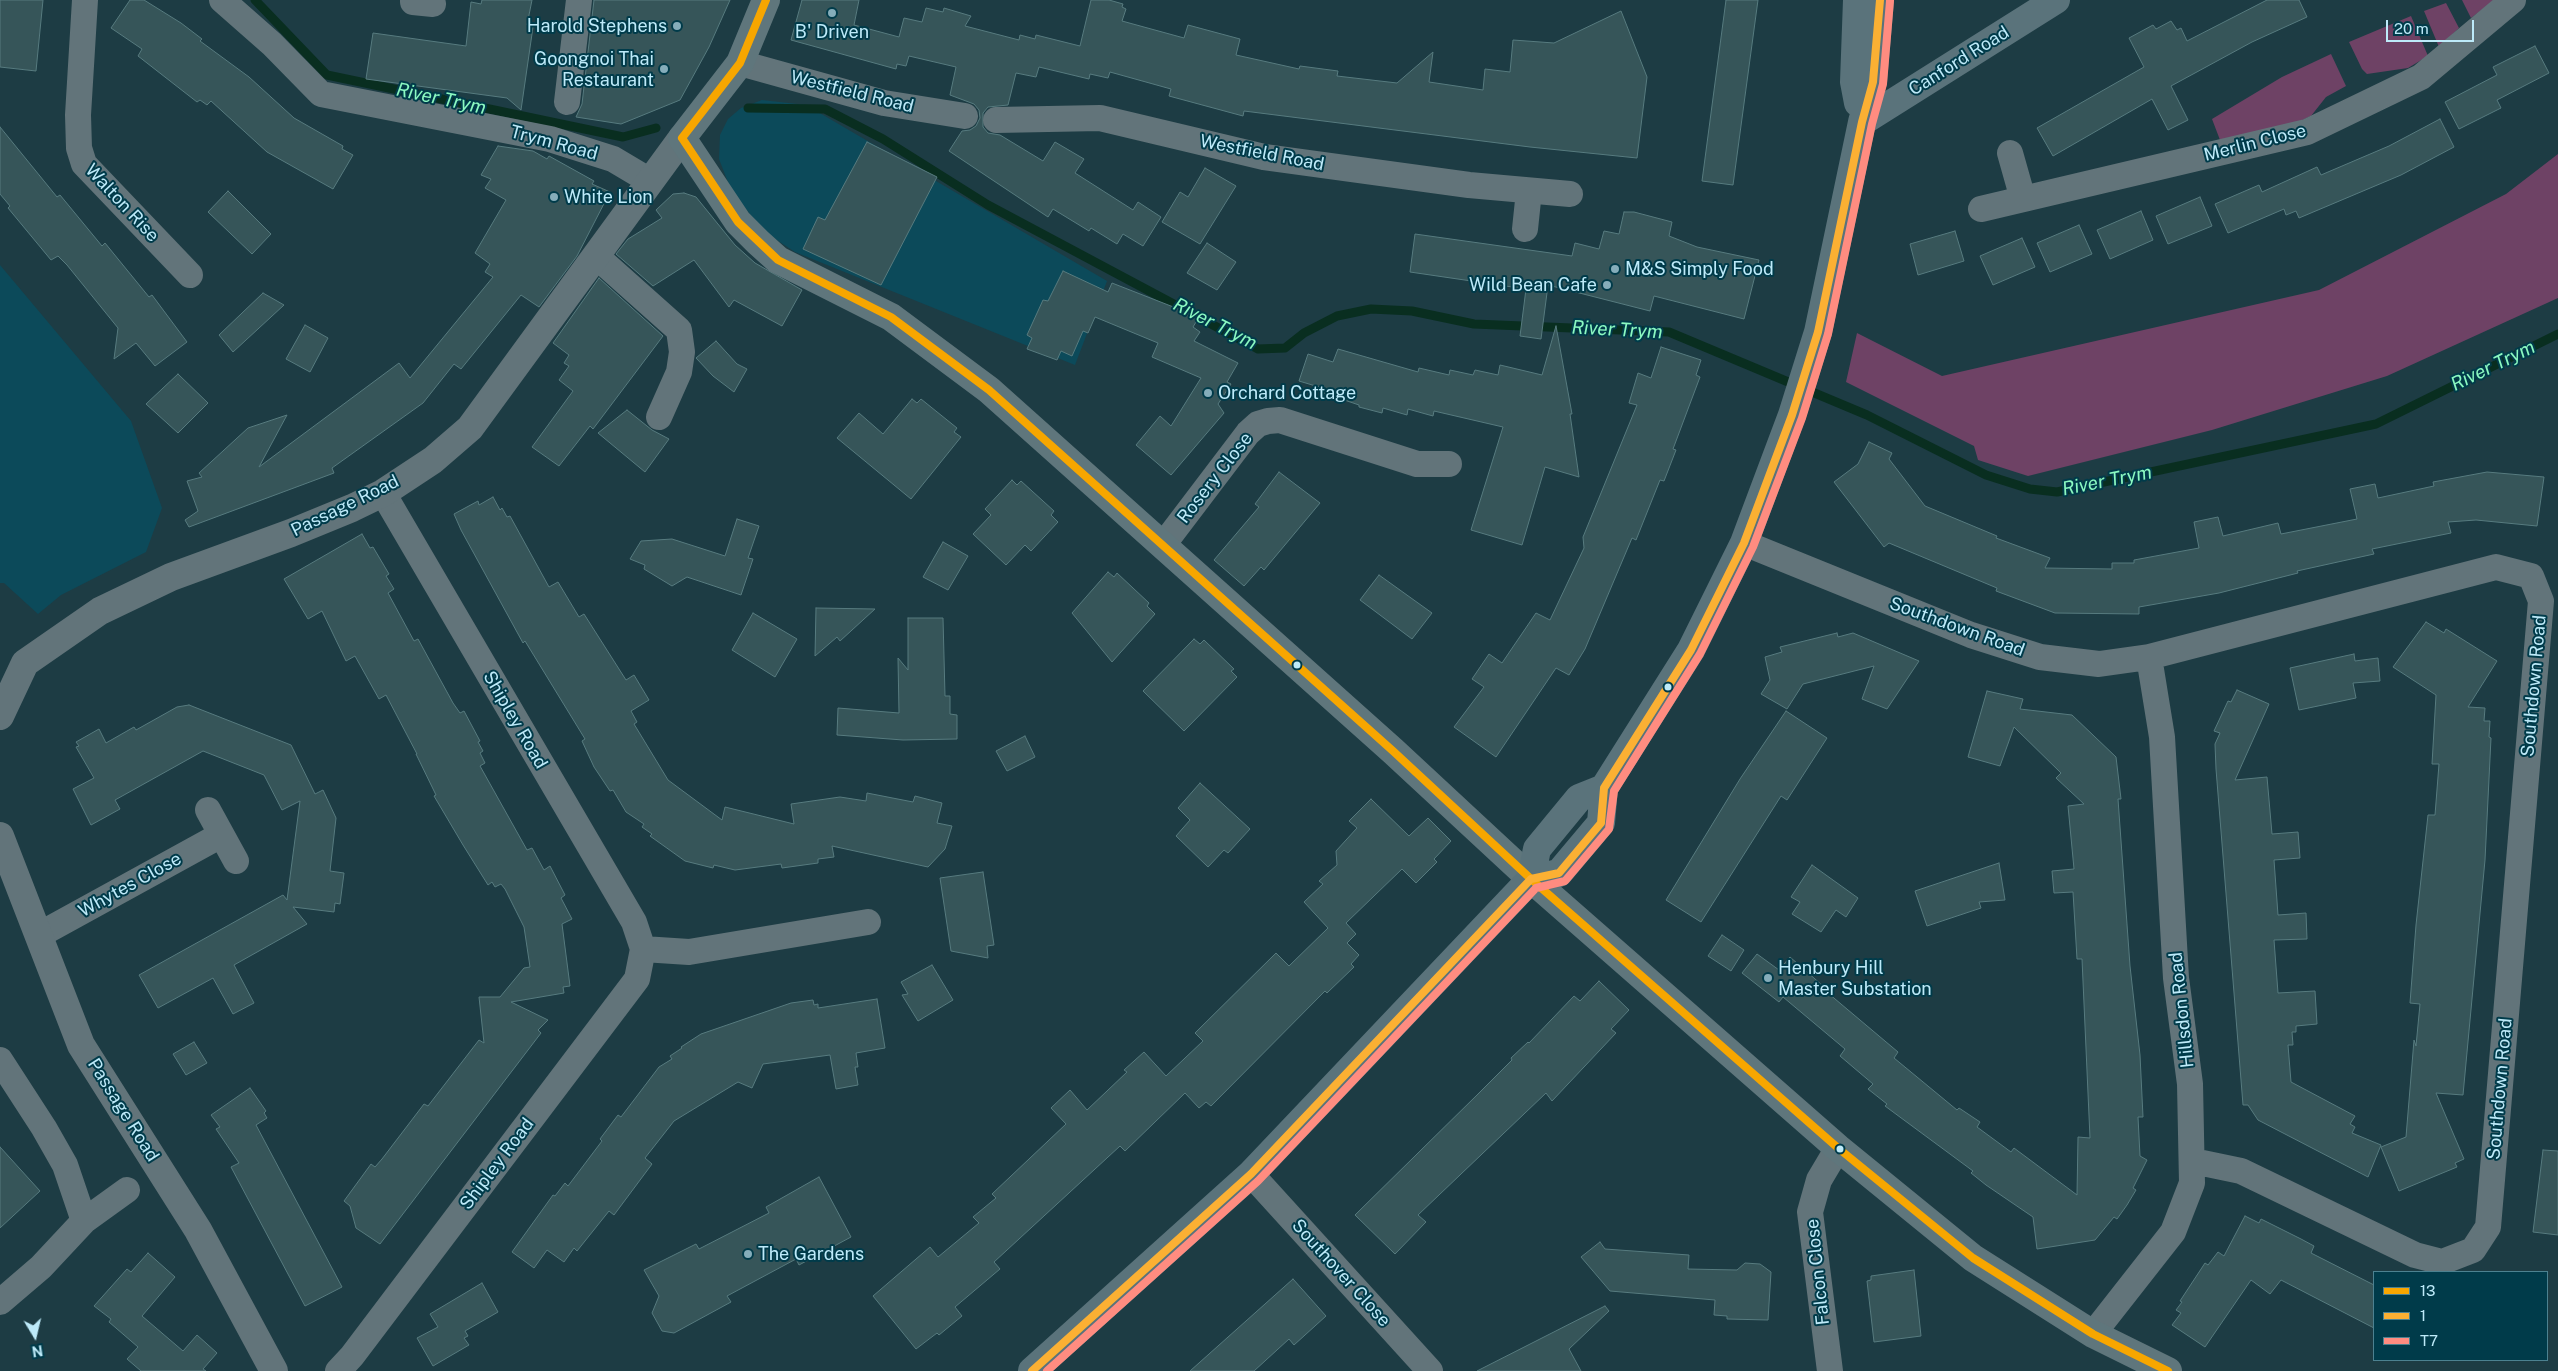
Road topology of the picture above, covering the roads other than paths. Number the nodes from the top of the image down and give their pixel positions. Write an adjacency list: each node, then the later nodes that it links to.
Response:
1 (85, 0): 23 (street, Walton Rise)
2 (222, 0): 16 (street, Trym Road)
3 (579, 0): 10 (street)
4 (766, 0): 9 (main road)
5 (1857, 0): 13 (main road)
6 (1880, 0): 13 (main road)
7 (2056, 0): 13 (main road, Canford Road)
8 (2513, 0): 19 (street, Merlin Close)
9 (740, 63): 11 (street, Westfield Road); 14 (main road)
10 (567, 102)
11 (965, 116)
12 (996, 120): 17 (street, Westfield Road)
13 (1862, 122): 27 (main road)
14 (682, 138): 16 (street, Passage Road); 28 (main road)
15 (2010, 153): 19 (street)
16 (650, 181): 22 (street, Passage Road)
17 (1529, 190): 18 (street, Westfield Road); 21 (street)
18 (1570, 194)
19 (2023, 199): 20 (street, Merlin Close)
20 (1981, 209)
21 (1525, 229)
22 (596, 256): 24 (street); 26 (street, Passage Road)
23 (190, 275)
24 (659, 417)
25 (1449, 464): 28 (street, Rosery Close)
26 (383, 493): 30 (street, Passage Road); 38 (street, Shipley Road)
27 (1744, 543): 29 (street, Southdown Road); 35 (main road)
28 (1163, 545): 35 (main road)
29 (2149, 657): 41 (street, Hillsdon Road); 41 (street, Southdown Road)
30 (0, 716)
31 (208, 810): 32 (street)
32 (222, 835): 34 (street); 37 (street, Whytes Close)
33 (0, 836): 37 (street, Passage Road)
34 (236, 861)
35 (1531, 879): 40 (main road); 42 (main road)
36 (868, 922): 38 (street)
37 (39, 935): 47 (street, Passage Road)
38 (643, 950): 48 (street, Shipley Road)
39 (0, 1060): 44 (street)
40 (1838, 1148): 46 (main road); 51 (street, Falcon Close)
41 (2193, 1161): 46 (street, Hillsdon Road)
42 (1251, 1174): 49 (main road); 50 (street, Southover Close)
43 (127, 1190): 44 (street)
44 (84, 1221): 45 (street)
45 (0, 1302)
46 (2093, 1334): 52 (main road)
47 (274, 1371)
48 (338, 1371)
49 (1032, 1371)
50 (1430, 1371)
51 (1830, 1371)
52 (2168, 1371)

